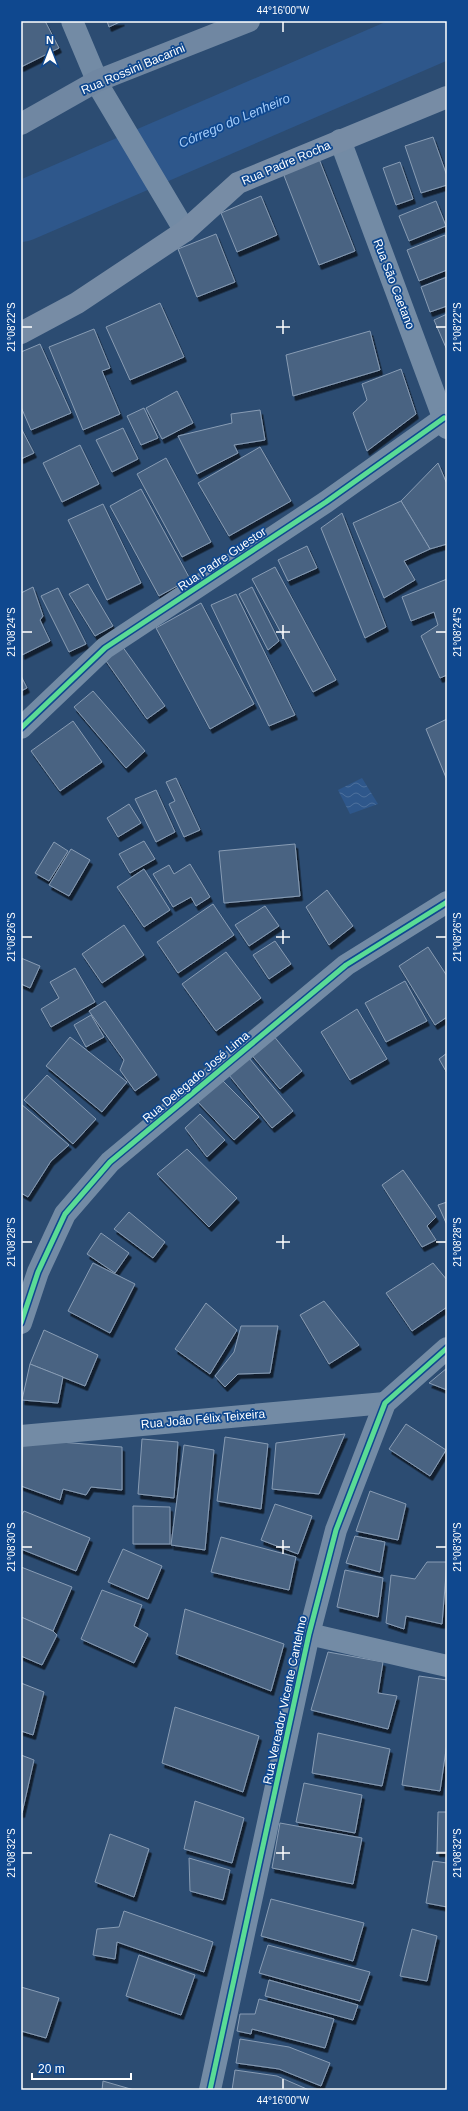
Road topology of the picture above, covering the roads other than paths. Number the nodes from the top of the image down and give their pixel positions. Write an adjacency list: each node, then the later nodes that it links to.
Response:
1 (72, 21): 3 (street)
2 (249, 21): 3 (main road, Rua Rossini Bacarini)
3 (99, 86): 5 (main road, Rua Rossini Bacarini); 7 (street)
4 (447, 98): 6 (highway, Rua Padre Rocha)
5 (21, 124)
6 (340, 140): 7 (highway, Rua Padre Rocha); 9 (street, Rua São Caetano)
7 (185, 231): 8 (highway, Rua Padre Rocha)
8 (21, 333)
9 (446, 423): 10 (street, Rua Padre Guestor)
10 (21, 728)
11 (447, 902): 12 (street, Rua Delegado José Lima)
12 (21, 1323)
13 (447, 1348): 14 (street, Rua Vereador Vicente Cantelmo)
14 (385, 1403): 15 (street, Rua João Félix Teixeira); 16 (street, Rua Vereador Vicente Cantelmo)
15 (21, 1436)
16 (309, 1634): 17 (street); 18 (street, Rua Vereador Vicente Cantelmo)
17 (447, 1666)
18 (210, 2090)

